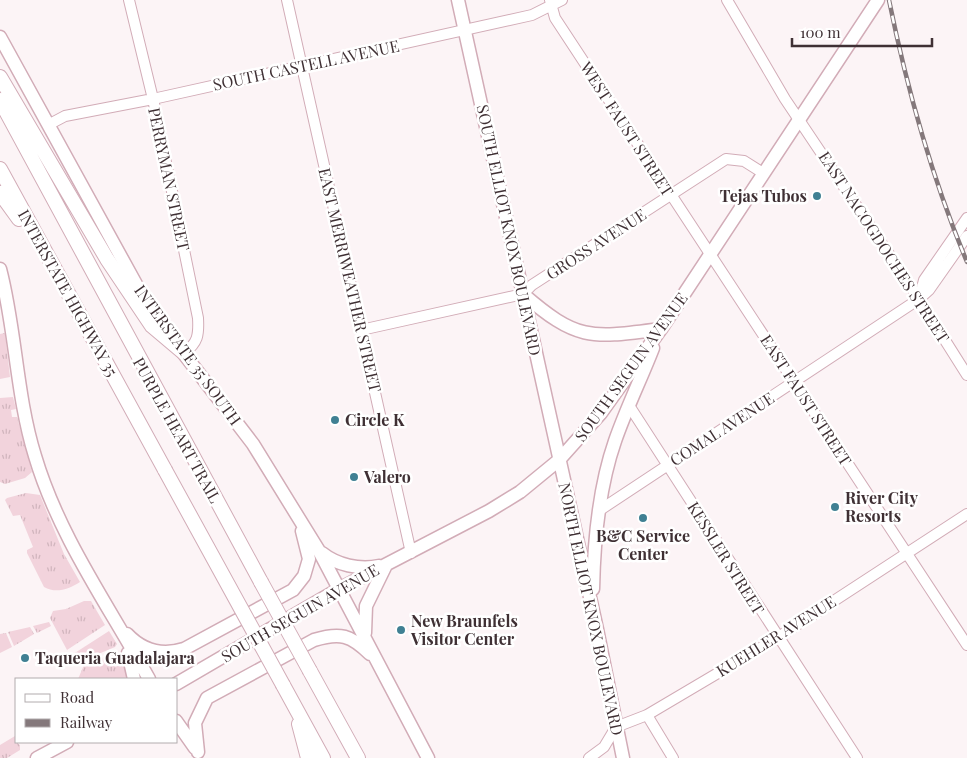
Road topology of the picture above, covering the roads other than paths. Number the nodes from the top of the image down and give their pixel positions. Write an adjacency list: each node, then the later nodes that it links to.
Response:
1 (130, 0): 12 (street, PERRYMAN STREET)
2 (287, 0): 10 (street, EAST MERRIWEATHER STREET)
3 (458, 0): 8 (main road, SOUTH ELLIOT KNOX BOULEVARD)
4 (562, 0): 7 (street, SOUTH CASTELL AVENUE)
5 (727, 0): 14 (street, EAST NACOGDOCHES STREET)
6 (878, 0): 14 (main road, SOUTH SEGUIN AVENUE)
7 (551, 3): 8 (street, SOUTH CASTELL AVENUE); 19 (street, WEST FAUST STREET)
8 (466, 30): 10 (street, SOUTH CASTELL AVENUE); 25 (main road, SOUTH ELLIOT KNOX BOULEVARD)
9 (0, 37): 15 (main road, INTERSTATE 35 SOUTH)
10 (303, 65): 12 (street, SOUTH CASTELL AVENUE); 28 (street, EAST MERRIWEATHER STREET)
11 (0, 76): 29 (highway)
12 (153, 99): 15 (street, SOUTH CASTELL AVENUE); 29 (street, PERRYMAN STREET)
13 (0, 100): 63 (highway, PURPLE HEART TRAIL, bridge)
14 (799, 119): 17 (main road, SOUTH SEGUIN AVENUE); 26 (street, EAST NACOGDOCHES STREET)
15 (48, 125): 29 (main road, INTERSTATE 35 SOUTH)
16 (0, 169): 22 (highway, INTERSTATE HIGHWAY 35)
17 (762, 173): 19 (street, GROSS AVENUE); 23 (main road, SOUTH SEGUIN AVENUE)
18 (0, 194): 22 (highway)
19 (670, 196): 23 (street, WEST FAUST STREET); 25 (street, GROSS AVENUE)
20 (967, 218): 26 (street)
21 (967, 236): 26 (street, COMAL AVENUE)
22 (47, 254): 32 (highway, INTERSTATE HIGHWAY 35)
23 (711, 254): 27 (main road, SOUTH SEGUIN AVENUE); 31 (street, EAST FAUST STREET)
24 (0, 269): 45 (main road)
25 (523, 294): 27 (main road); 28 (street, GROSS AVENUE); 34 (main road, SOUTH ELLIOT KNOX BOULEVARD)
26 (919, 299): 30 (street, EAST NACOGDOCHES STREET); 31 (street, COMAL AVENUE)
27 (661, 328): 33 (main road); 34 (main road, SOUTH SEGUIN AVENUE)
28 (361, 330): 40 (street, EAST MERRIWEATHER STREET)
29 (184, 354): 37 (main road, INTERSTATE 35 SOUTH)
30 (967, 375)
31 (793, 381): 35 (street, COMAL AVENUE); 41 (street, EAST FAUST STREET)
32 (121, 390): 53 (highway, PURPLE HEART TRAIL, bridge)
33 (630, 407): 35 (street, KESSLER STREET); 36 (main road)
34 (559, 460): 40 (main road, SOUTH SEGUIN AVENUE); 44 (main road, NORTH ELLIOT KNOX BOULEVARD)
35 (667, 464): 36 (street, COMAL AVENUE); 47 (street, KESSLER STREET)
36 (600, 510): 44 (main road)
37 (297, 514): 39 (main road, INTERSTATE 35 SOUTH); 45 (main road)
38 (967, 514): 41 (street, KUEHLER AVENUE)
39 (319, 551): 42 (main road); 43 (main road, INTERSTATE 35 SOUTH)
40 (411, 553): 42 (main road, SOUTH SEGUIN AVENUE)
41 (906, 553): 47 (street, KUEHLER AVENUE); 48 (street, EAST FAUST STREET)
42 (386, 565): 43 (main road, SOUTH SEGUIN AVENUE); 46 (main road)
43 (339, 589): 46 (main road, INTERSTATE 35 SOUTH); 52 (main road, SOUTH SEGUIN AVENUE)
44 (592, 608): 56 (main road, NORTH ELLIOT KNOX BOULEVARD)
45 (116, 623): 50 (main road); 51 (main road)
46 (364, 636): 49 (main road, INTERSTATE 35 SOUTH)
47 (777, 638): 54 (street, KUEHLER AVENUE); 68 (street, KESSLER STREET)
48 (967, 645)
49 (379, 663): 59 (main road); 64 (main road, INTERSTATE 35 SOUTH)
50 (134, 678)
51 (148, 678)
52 (178, 683)
53 (296, 708): 61 (highway); 62 (highway, PURPLE HEART TRAIL)
54 (646, 715): 56 (street, KUEHLER AVENUE); 67 (street)
55 (178, 724): 59 (main road)
56 (616, 727): 65 (street); 66 (main road, NORTH ELLIOT KNOX BOULEVARD)
57 (178, 731): 59 (main road)
58 (65, 743): 60 (main road)
59 (200, 755)
60 (37, 758)
61 (308, 758)
62 (323, 758)
63 (358, 758)
64 (428, 758)
65 (589, 758)
66 (623, 758)
67 (673, 758)
68 (857, 758)

